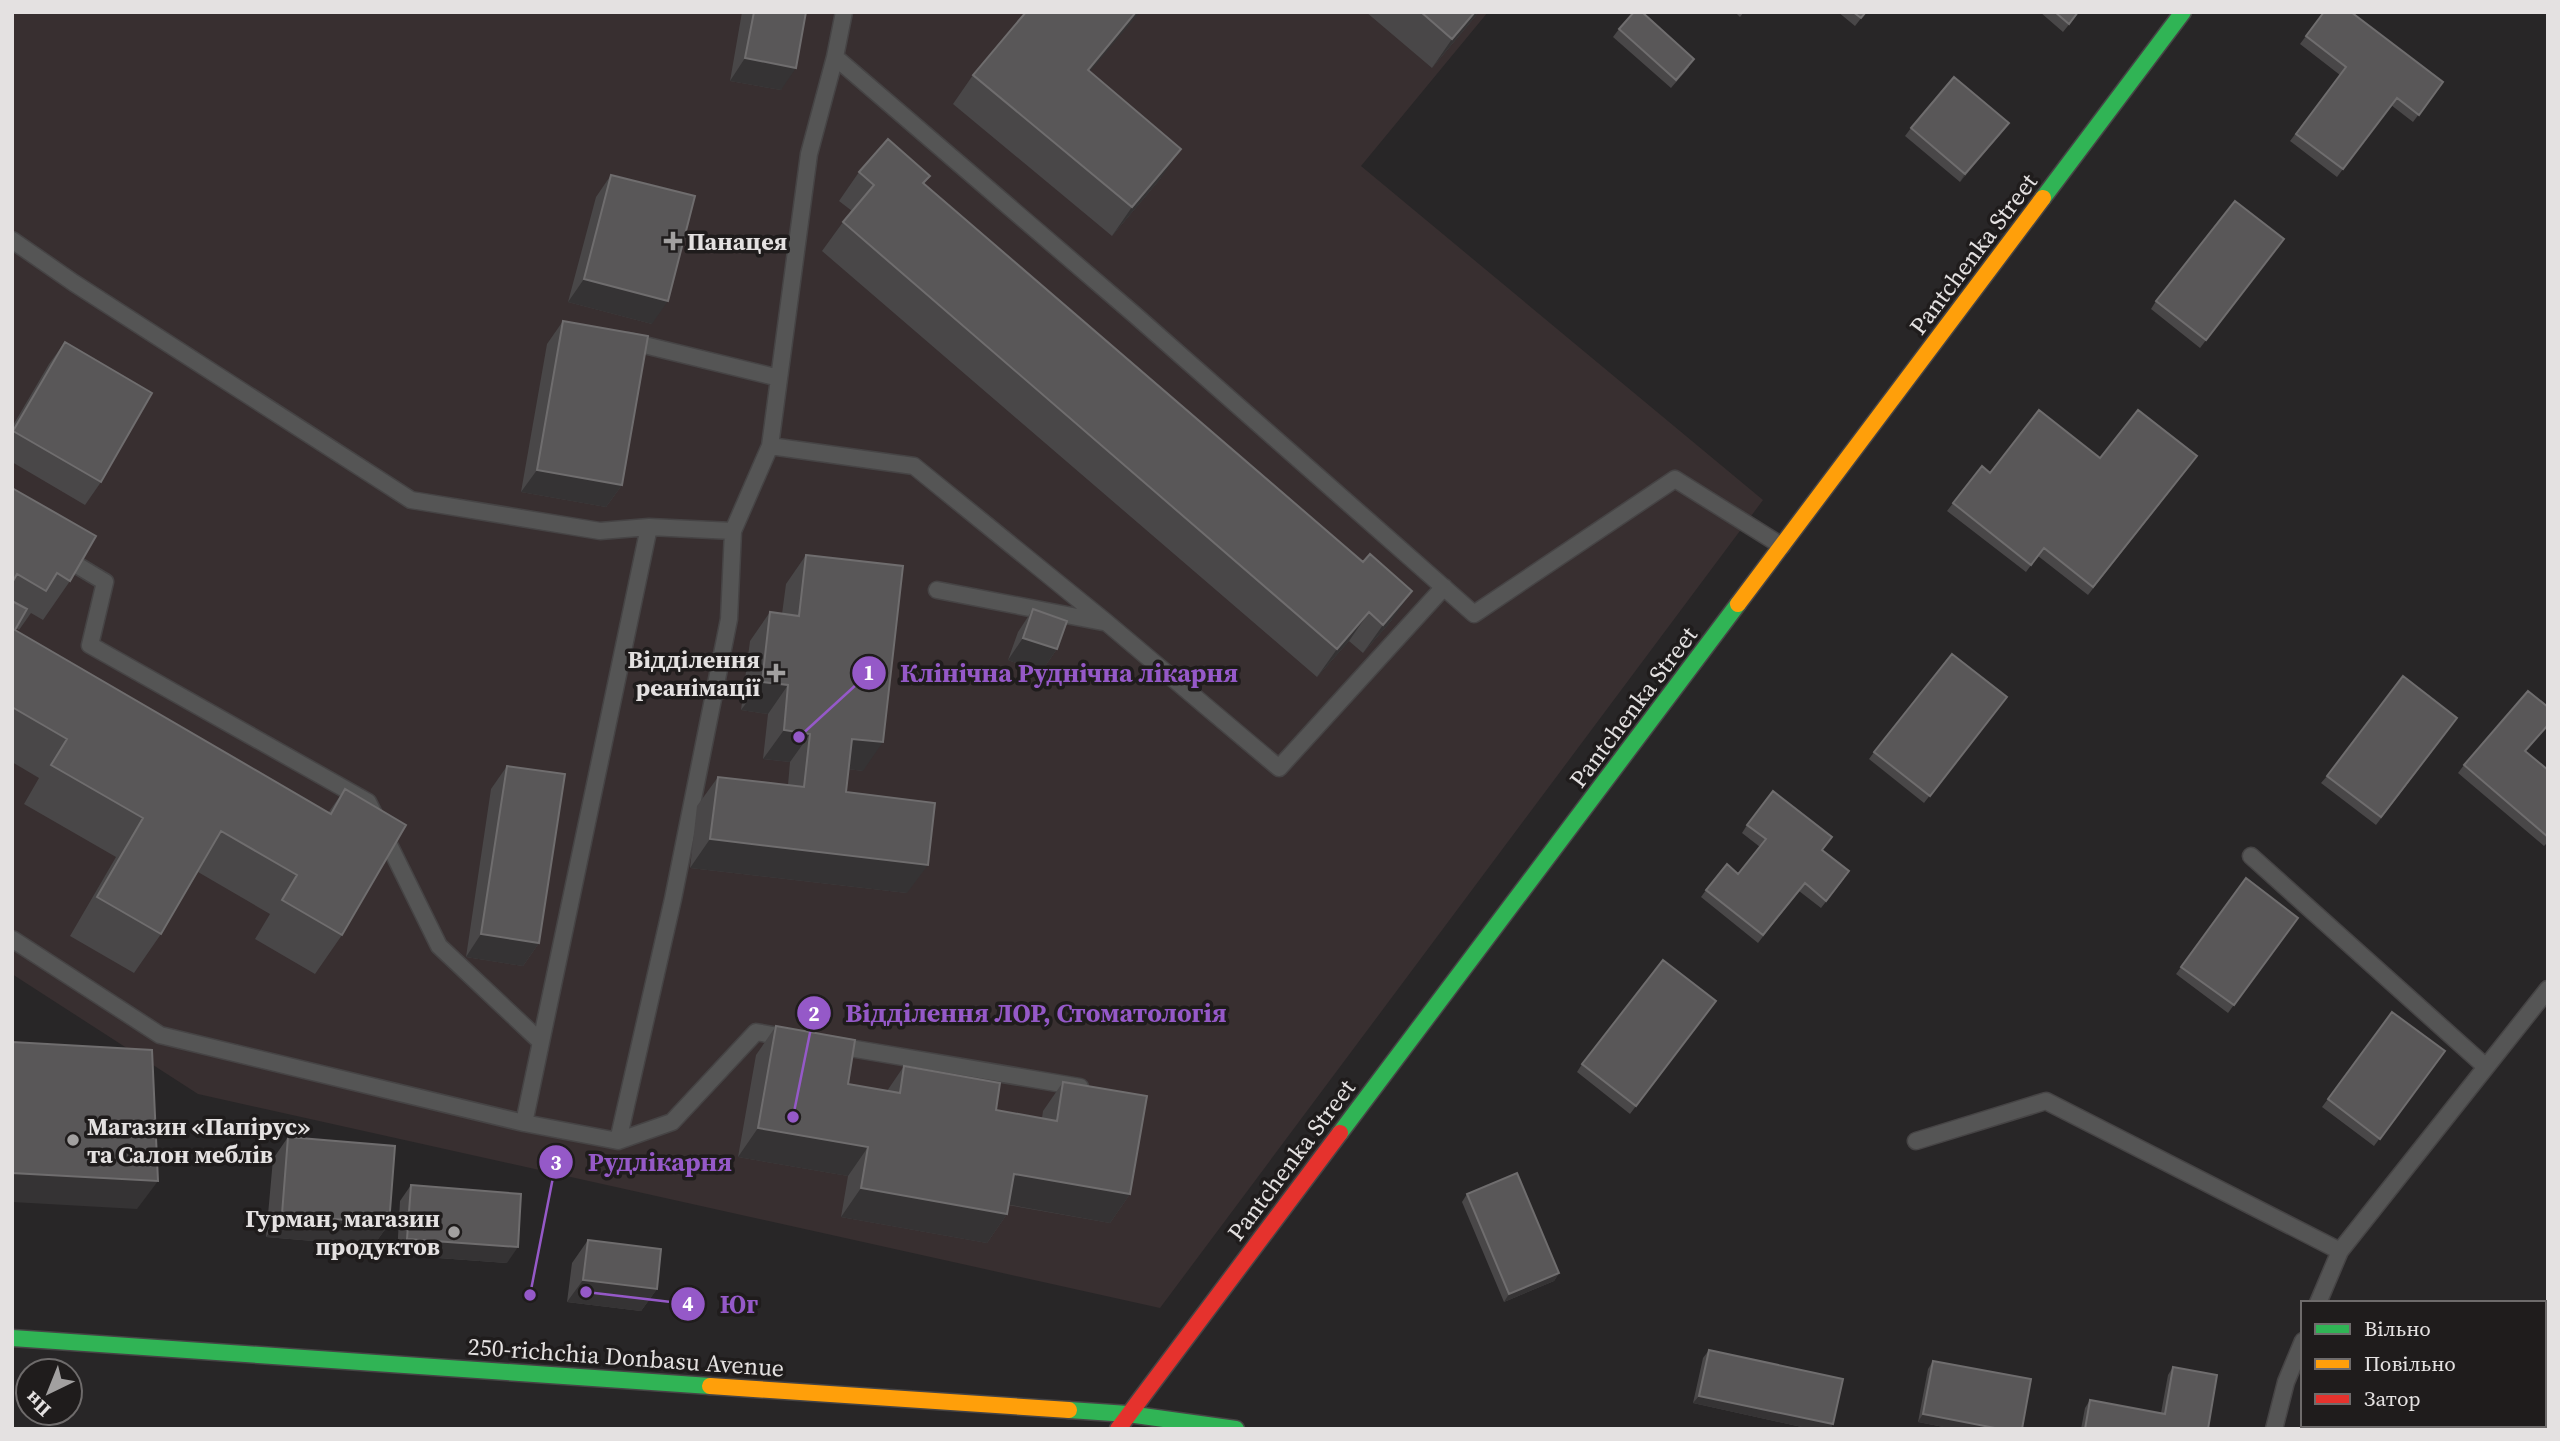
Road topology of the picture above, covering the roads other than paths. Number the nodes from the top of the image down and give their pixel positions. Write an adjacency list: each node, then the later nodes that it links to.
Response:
1 (844, 12): 3 (lane)
2 (2183, 12): 10 (street, Pantchenka Street)
3 (835, 57): 6 (lane); 12 (lane)
4 (12, 240): 8 (lane)
5 (616, 338): 6 (lane)
6 (779, 378): 7 (lane)
7 (770, 446): 9 (lane); 14 (lane)
8 (649, 527): 9 (lane); 18 (lane)
9 (733, 531): 23 (lane)
10 (1782, 546): 12 (lane); 28 (street, Pantchenka Street)
11 (47, 548): 18 (lane)
12 (1444, 587): 14 (lane)
13 (937, 590): 14 (lane)
14 (1105, 622)
15 (2251, 856): 19 (lane)
16 (12, 939): 21 (lane)
17 (2548, 989): 19 (lane)
18 (541, 1042): 21 (lane)
19 (2486, 1068): 24 (lane)
20 (1080, 1087): 23 (lane)
21 (524, 1124): 23 (lane)
22 (1916, 1141): 24 (lane)
23 (618, 1142)
24 (2340, 1251): 25 (lane)
25 (2320, 1301)
26 (12, 1338): 28 (street, 250-richchia Donbasu Avenue)
27 (2301, 1346): 31 (lane)
28 (1128, 1414): 29 (street, Pantchenka Street); 30 (street, 250-richchia Donbasu Avenue)
29 (1118, 1429)
30 (1236, 1429)
31 (2274, 1429)

